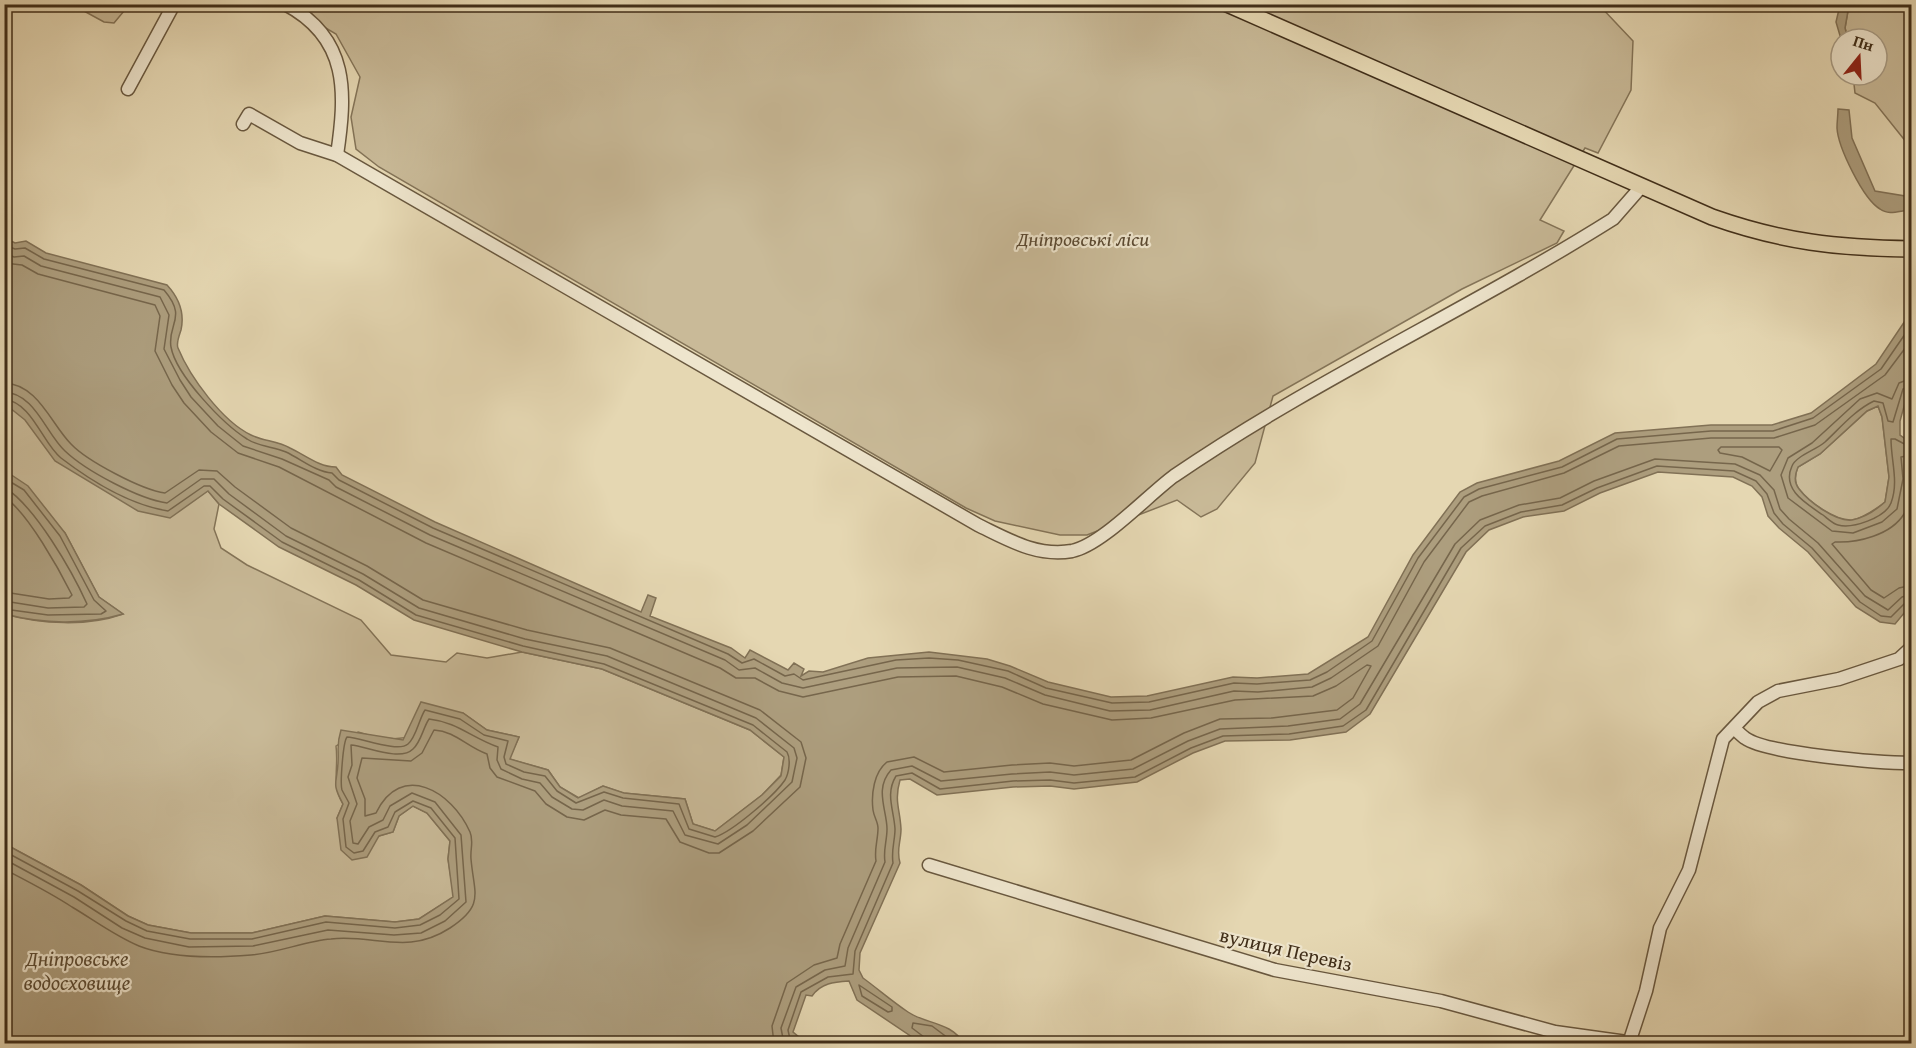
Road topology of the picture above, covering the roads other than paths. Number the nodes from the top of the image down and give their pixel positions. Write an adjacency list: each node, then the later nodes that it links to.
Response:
1 (174, 4): 4 (street)
2 (285, 4): 6 (street)
3 (1227, 4): 7 (main road)
4 (128, 89)
5 (243, 124): 6 (street)
6 (337, 155): 7 (street)
7 (1641, 187): 8 (main road)
8 (1911, 249)
9 (1911, 647): 10 (street)
10 (1735, 729): 11 (street); 13 (street)
11 (1911, 763)
12 (929, 865): 13 (street, вулиця Перевіз)
13 (1635, 1042)

